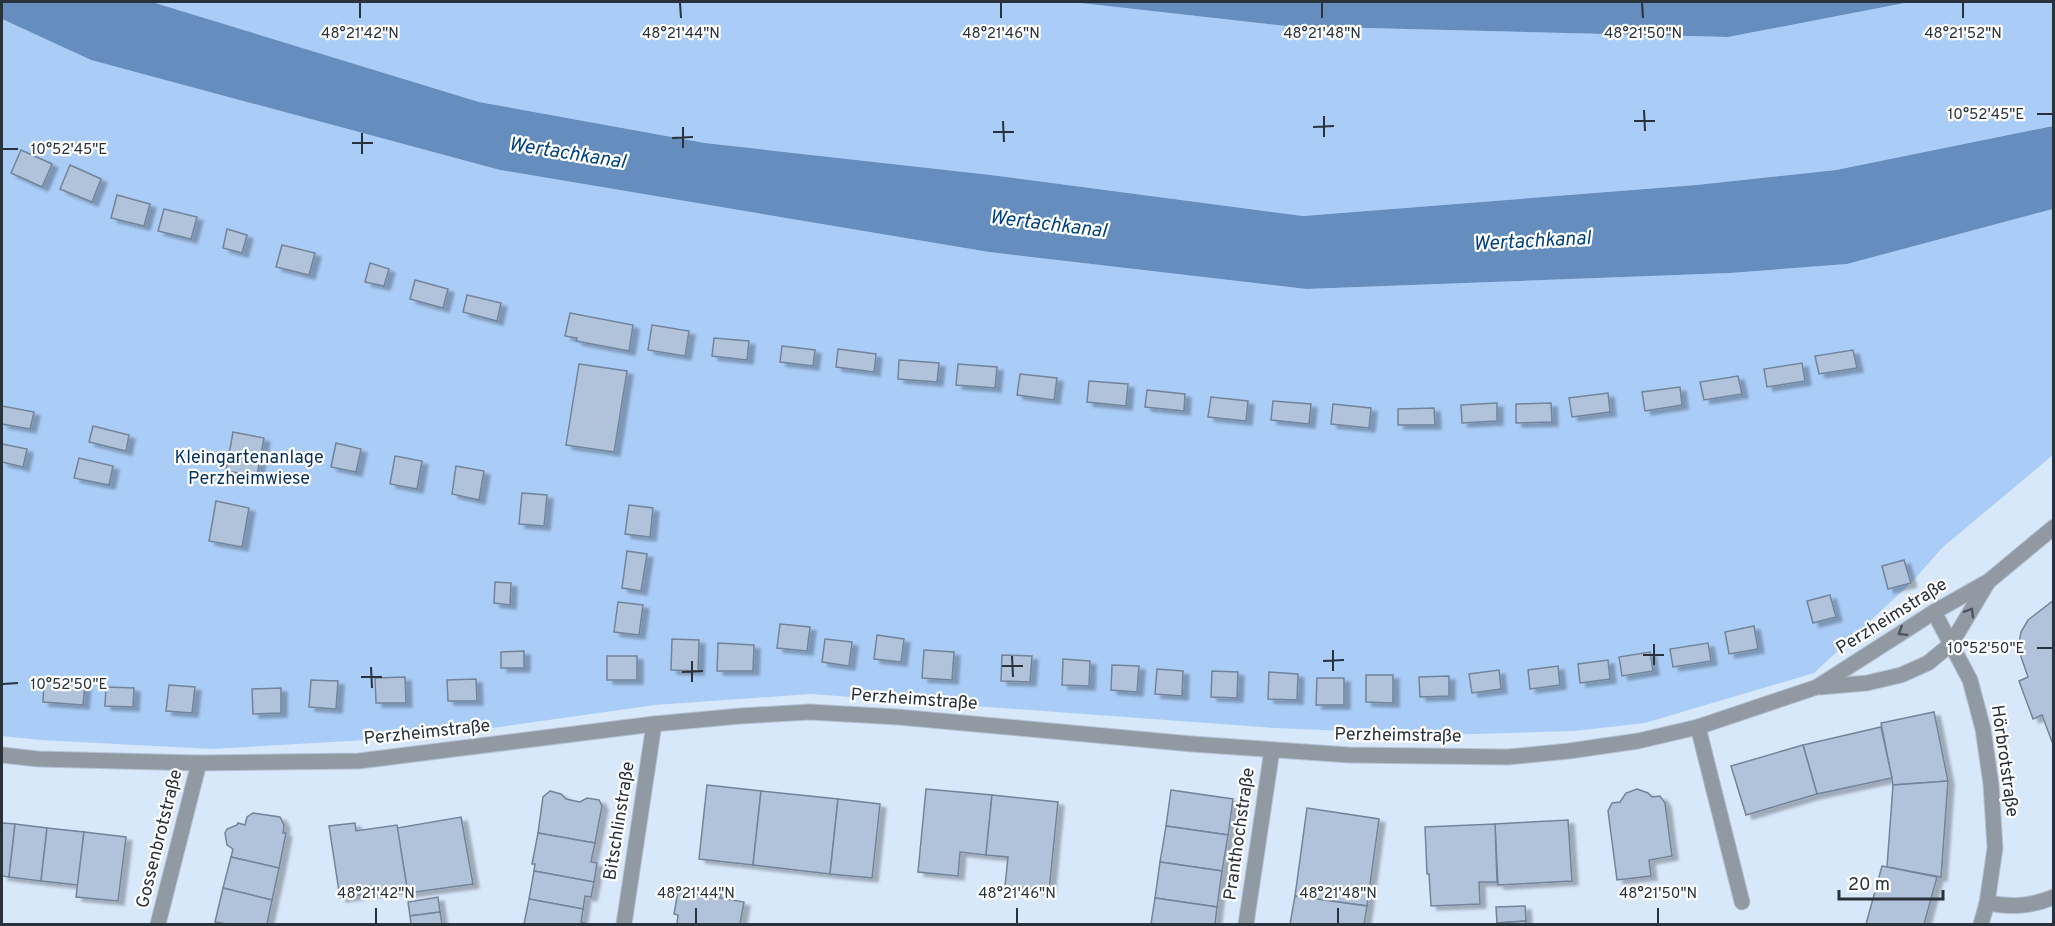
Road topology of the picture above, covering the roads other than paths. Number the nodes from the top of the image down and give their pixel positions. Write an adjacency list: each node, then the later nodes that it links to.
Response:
1 (2054, 526): 2 (street, Perzheimstraße)
2 (1989, 581): 3 (street, Perzheimstraße); 4 (street, Perzheimstraße, one-way to 2)
3 (1934, 612): 4 (street, Hörbrotstraße); 5 (street, Perzheimstraße, one-way to 5)
4 (1951, 644): 5 (street, Perzheimstraße); 13 (street, Hörbrotstraße)
5 (1817, 687): 7 (street, Perzheimstraße)
6 (654, 724): 8 (street, Perzheimstraße); 10 (street, Perzheimstraße); 15 (street, Bitschlinstraße)
7 (1698, 727): 8 (street, Perzheimstraße); 12 (street)
8 (1272, 750): 16 (street, Pranthochstraße)
9 (2, 755): 10 (street, Perzheimstraße)
10 (200, 764): 14 (street, Gossenbrotstraße)
11 (2054, 897): 13 (street)
12 (1742, 902)
13 (1987, 903): 17 (street, Hörbrotstraße)
14 (158, 924)
15 (624, 924)
16 (1246, 924)
17 (1981, 924)

